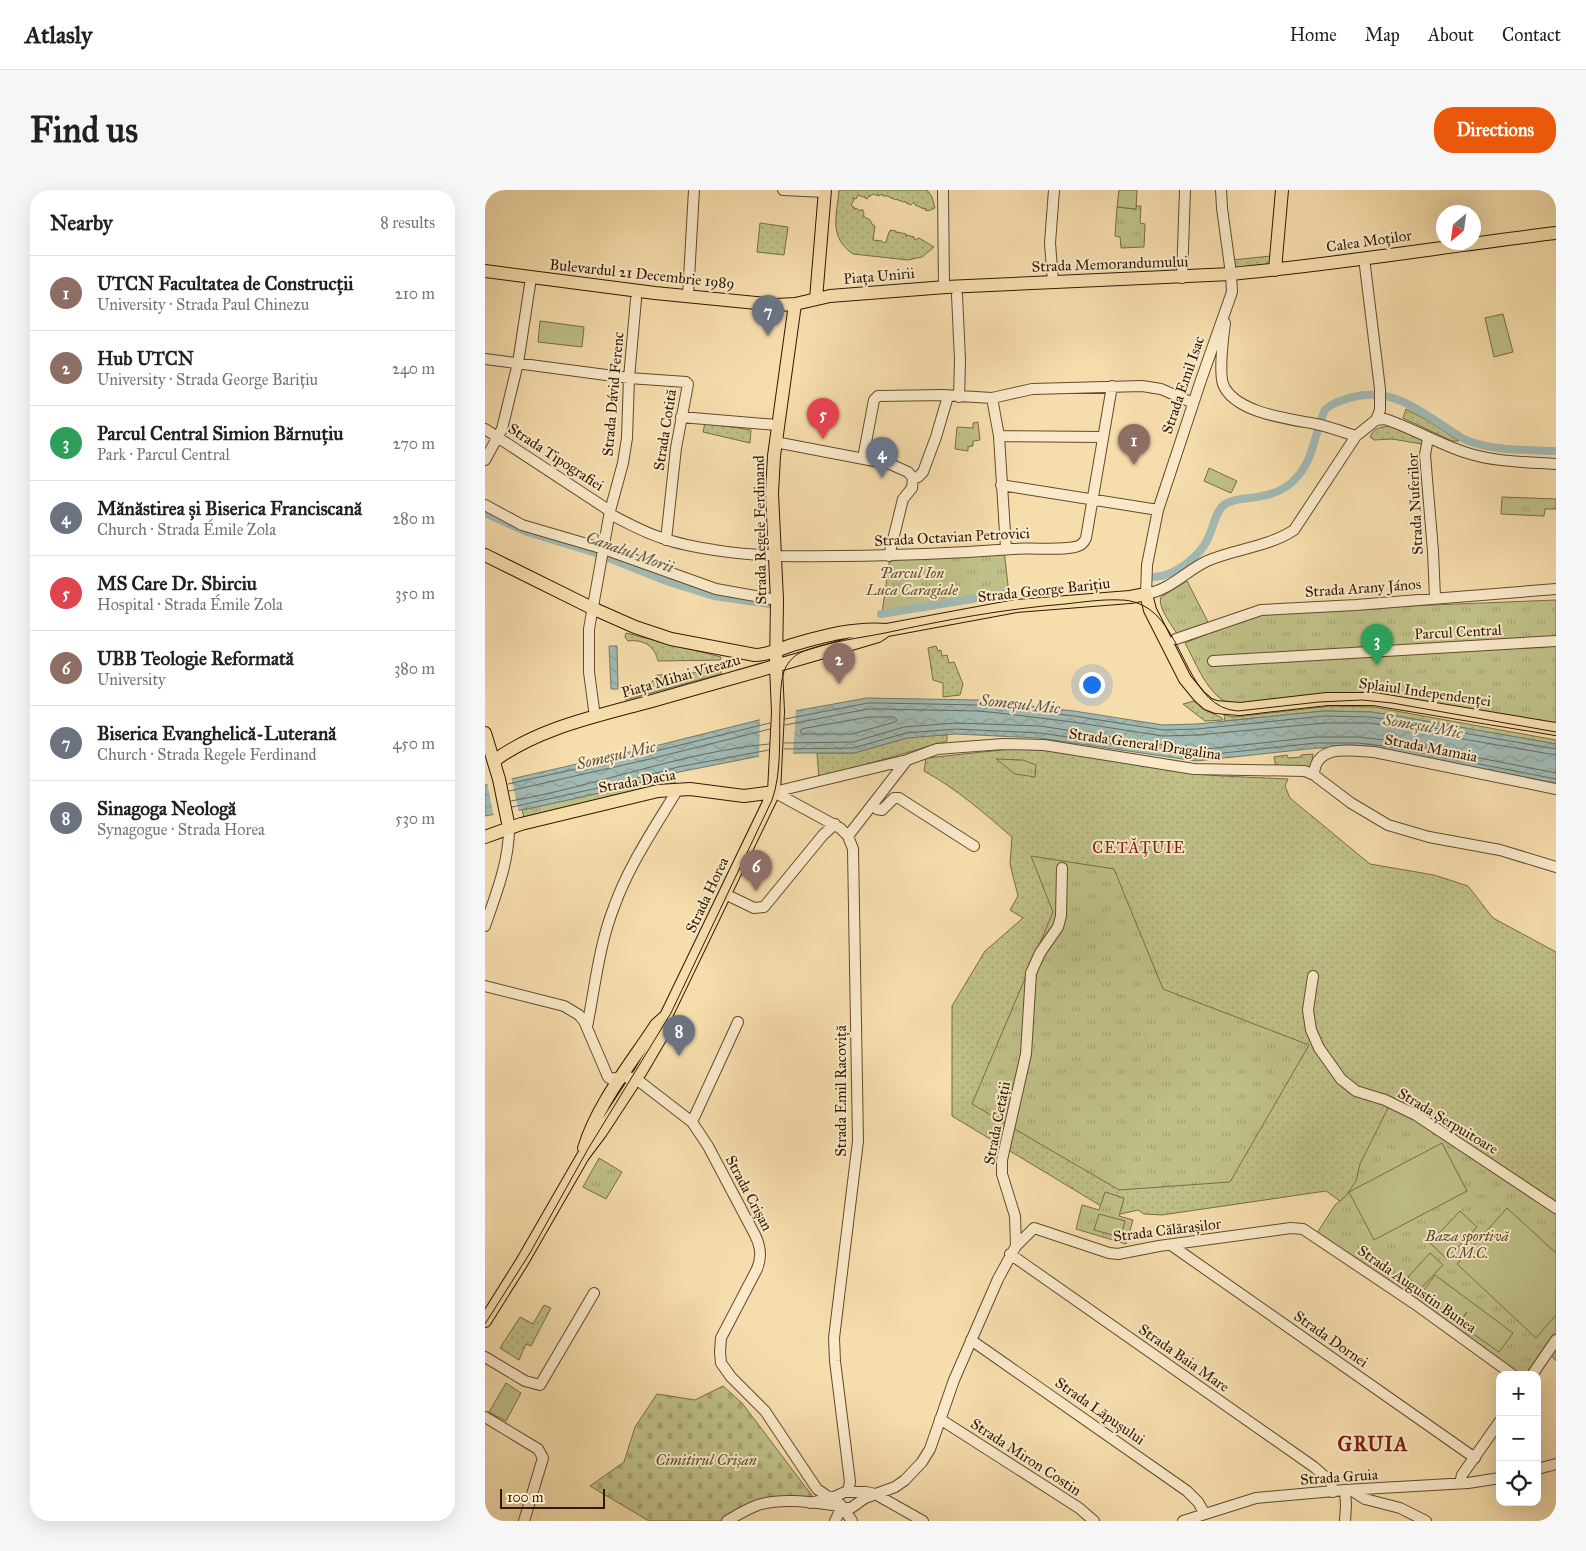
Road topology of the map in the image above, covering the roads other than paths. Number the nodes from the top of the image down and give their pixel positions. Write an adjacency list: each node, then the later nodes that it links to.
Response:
1 (694, 190): 19 (street)
2 (783, 190): 8 (street)
3 (943, 190): 17 (street)
4 (1054, 190): 16 (street)
5 (1185, 190): 15 (street)
6 (1221, 190): 13 (street, Strada Emil Isac)
7 (1282, 190): 11 (main road)
8 (825, 191): 20 (main road)
9 (1556, 233): 10 (main road, Calea Moților)
10 (1364, 258): 11 (main road, Calea Moților); 33 (street)
11 (1275, 270): 13 (main road, Strada Memorandumului)
12 (485, 271): 14 (main road, Bulevardul 21 Decembrie 1989)
13 (1231, 274): 15 (main road, Strada Memorandumului); 23 (street, Strada Emil Isac)
14 (531, 278): 19 (main road, Bulevardul 21 Decembrie 1989); 25 (street)
15 (1182, 278): 16 (main road, Strada Memorandumului)
16 (1053, 282): 17 (main road, Strada Memorandumului)
17 (945, 287): 20 (main road, Piața Unirii)
18 (957, 295): 29 (street)
19 (688, 296): 22 (main road, Bulevardul 21 Decembrie 1989)
20 (817, 298): 22 (main road, Piața Unirii)
21 (637, 299): 26 (street, Strada Dávid Ferenc)
22 (795, 304): 34 (main road, Strada Regele Ferdinand)
23 (1226, 310): 31 (street, Strada Emil Isac); 37 (street)
24 (485, 359): 25 (street)
25 (518, 363): 26 (street); 38 (street)
26 (629, 378): 32 (street, Strada Cotită); 50 (street, Strada Dávid Ferenc)
27 (1109, 386): 30 (street); 31 (street); 39 (street)
28 (948, 396): 29 (street); 42 (street); 45 (street)
29 (959, 397): 30 (street)
30 (992, 398): 36 (street)
31 (1193, 403): 49 (street, Strada Emil Isac)
32 (681, 417): 34 (street); 51 (street, Strada Cotită)
33 (1376, 420): 37 (street); 40 (street)
34 (777, 425): 41 (main road, Strada Regele Ferdinand)
35 (485, 429): 38 (street, Strada Tipografiei)
36 (999, 436): 39 (street); 46 (street)
37 (1356, 436): 58 (street)
38 (499, 437): 43 (street); 50 (street, Strada Tipografiei)
39 (1103, 437): 47 (street)
40 (1428, 438): 44 (street); 59 (street, Strada Nuferilor)
41 (775, 442): 42 (street); 55 (main road, Strada Regele Ferdinand)
42 (863, 458): 45 (street)
43 (485, 460)
44 (1556, 464)
45 (913, 478): 56 (street)
46 (1001, 485): 47 (street); 52 (street)
47 (1093, 499): 49 (street); 52 (street, Strada Octavian Petrovici)
48 (485, 505): 53 (street)
49 (1158, 510): 58 (street, Strada Emil Isac)
50 (610, 512): 51 (street, Strada Tipografiei); 53 (street, Strada Dávid Ferenc)
51 (666, 540): 55 (street, Strada Tipografiei)
52 (1006, 549): 56 (street, Strada Octavian Petrovici)
53 (603, 553): 60 (street); 61 (street, Strada Dávid Ferenc)
54 (485, 555): 61 (main road, Piața Mihai Viteazu)
55 (776, 555): 56 (street, Strada Octavian Petrovici); 60 (main road, Strada Regele Ferdinand)
56 (889, 556)
57 (1556, 589): 59 (street, Strada Arany János)
58 (1146, 594): 62 (main road, Strada George Barițiu); 68 (main road, Strada Emil Isac)
59 (1435, 598): 63 (street, Strada Arany János)
60 (777, 600): 65 (main road, Strada Regele Ferdinand)
61 (593, 608): 65 (main road, Piața Mihai Viteazu); 69 (street)
62 (887, 630): 65 (main road, Strada George Barițiu); 67 (main road, Strada George Barițiu)
63 (1176, 639)
64 (1556, 641): 66 (street, Parcul Central)
65 (777, 650): 67 (main road, Strada Regele Ferdinand)
66 (1213, 660)
67 (776, 667): 69 (main road, Piața Mihai Viteazu); 78 (main road, Strada Horea)
68 (1229, 709): 70 (main road, Splaiul Independenței)
69 (595, 717): 73 (main road, Piața Mihai Viteazu)
70 (1556, 729)
71 (485, 733): 73 (main road)
72 (907, 760): 74 (street, Strada General Dragalina); 75 (street, Strada General Dragalina); 79 (street)
73 (489, 764): 81 (main road)
74 (1314, 775): 77 (street, Strada Mamaia); 86 (street, Strada General Dragalina)
75 (806, 785): 78 (street, Strada General Dragalina); 80 (street)
76 (678, 789): 78 (main road, Strada Dacia); 81 (main road, Strada Dacia); 94 (street)
77 (1556, 789)
78 (774, 792): 80 (street); 88 (main road, Strada Horea)
79 (873, 805): 83 (street); 85 (street)
80 (803, 807): 82 (street)
81 (508, 822): 84 (main road, Strada Dacia); 89 (street)
82 (835, 824): 83 (street); 88 (street)
83 (848, 836): 122 (street, Strada Emil Racoviță)
84 (485, 837)
85 (974, 846)
86 (1556, 867)
87 (1061, 868): 100 (street, Strada Cetății)
88 (725, 894): 92 (main road, Strada Horea)
89 (485, 926)
90 (1313, 976): 99 (street, Strada Șerpuitoare)
91 (485, 986): 94 (street)
92 (667, 1016): 95 (main road, Strada Horea); 96 (main road, Strada Horea)
93 (738, 1022): 97 (street)
94 (587, 1027): 95 (street)
95 (622, 1077): 96 (street); 98 (main road, Strada Horea)
96 (637, 1079): 97 (street, Strada Crișan); 98 (main road, Strada Horea)
97 (692, 1122): 122 (street, Strada Crișan)
98 (583, 1156): 106 (main road, Strada Horea)
99 (1556, 1208)
100 (1016, 1220): 101 (street, Strada Călărașilor); 104 (street, Strada Cetății)
101 (1034, 1228): 103 (street, Strada Călărașilor); 104 (street)
102 (1303, 1229): 103 (street, Strada Călărașilor); 110 (street, Strada Augustin Bunea)
103 (1171, 1245): 115 (street, Strada Dornei)
104 (1013, 1250): 107 (street, Strada Cetății); 121 (street, Strada Baia Mare)
105 (594, 1293): 109 (street)
106 (485, 1321)
107 (971, 1340): 113 (street, Strada Cetății); 126 (street, Strada Lăpușului)
108 (1556, 1340): 111 (street)
109 (485, 1357)
110 (1507, 1371)
111 (1535, 1371)
112 (485, 1417): 127 (street)
113 (940, 1419): 123 (street, Strada Cetății); 133 (street, Strada Miron Costin)
114 (1496, 1427): 115 (street)
115 (1475, 1458): 119 (street)
116 (1556, 1464): 117 (street)
117 (1541, 1468)
118 (1496, 1478): 119 (street, Strada Gruia)
119 (1460, 1483): 120 (street, Strada Gruia)
120 (1348, 1490): 121 (street, Strada Gruia); 135 (street); 136 (street)
121 (1333, 1492): 126 (street, Strada Gruia)
122 (843, 1494): 123 (street, Strada Cetății); 124 (street, Strada Cetății); 125 (street, Strada Emil Racoviță); 125 (street)
123 (875, 1494): 125 (street, Strada Cetății); 132 (street)
124 (810, 1503): 125 (street); 128 (street)
125 (847, 1506): 129 (street); 130 (street); 131 (street)
126 (1205, 1514): 134 (street, Strada Gruia)
127 (524, 1521)
128 (727, 1521)
129 (835, 1521)
130 (852, 1521)
131 (856, 1521)
132 (923, 1521)
133 (1094, 1521)
134 (1183, 1521)
135 (1345, 1521)
136 (1426, 1521)

